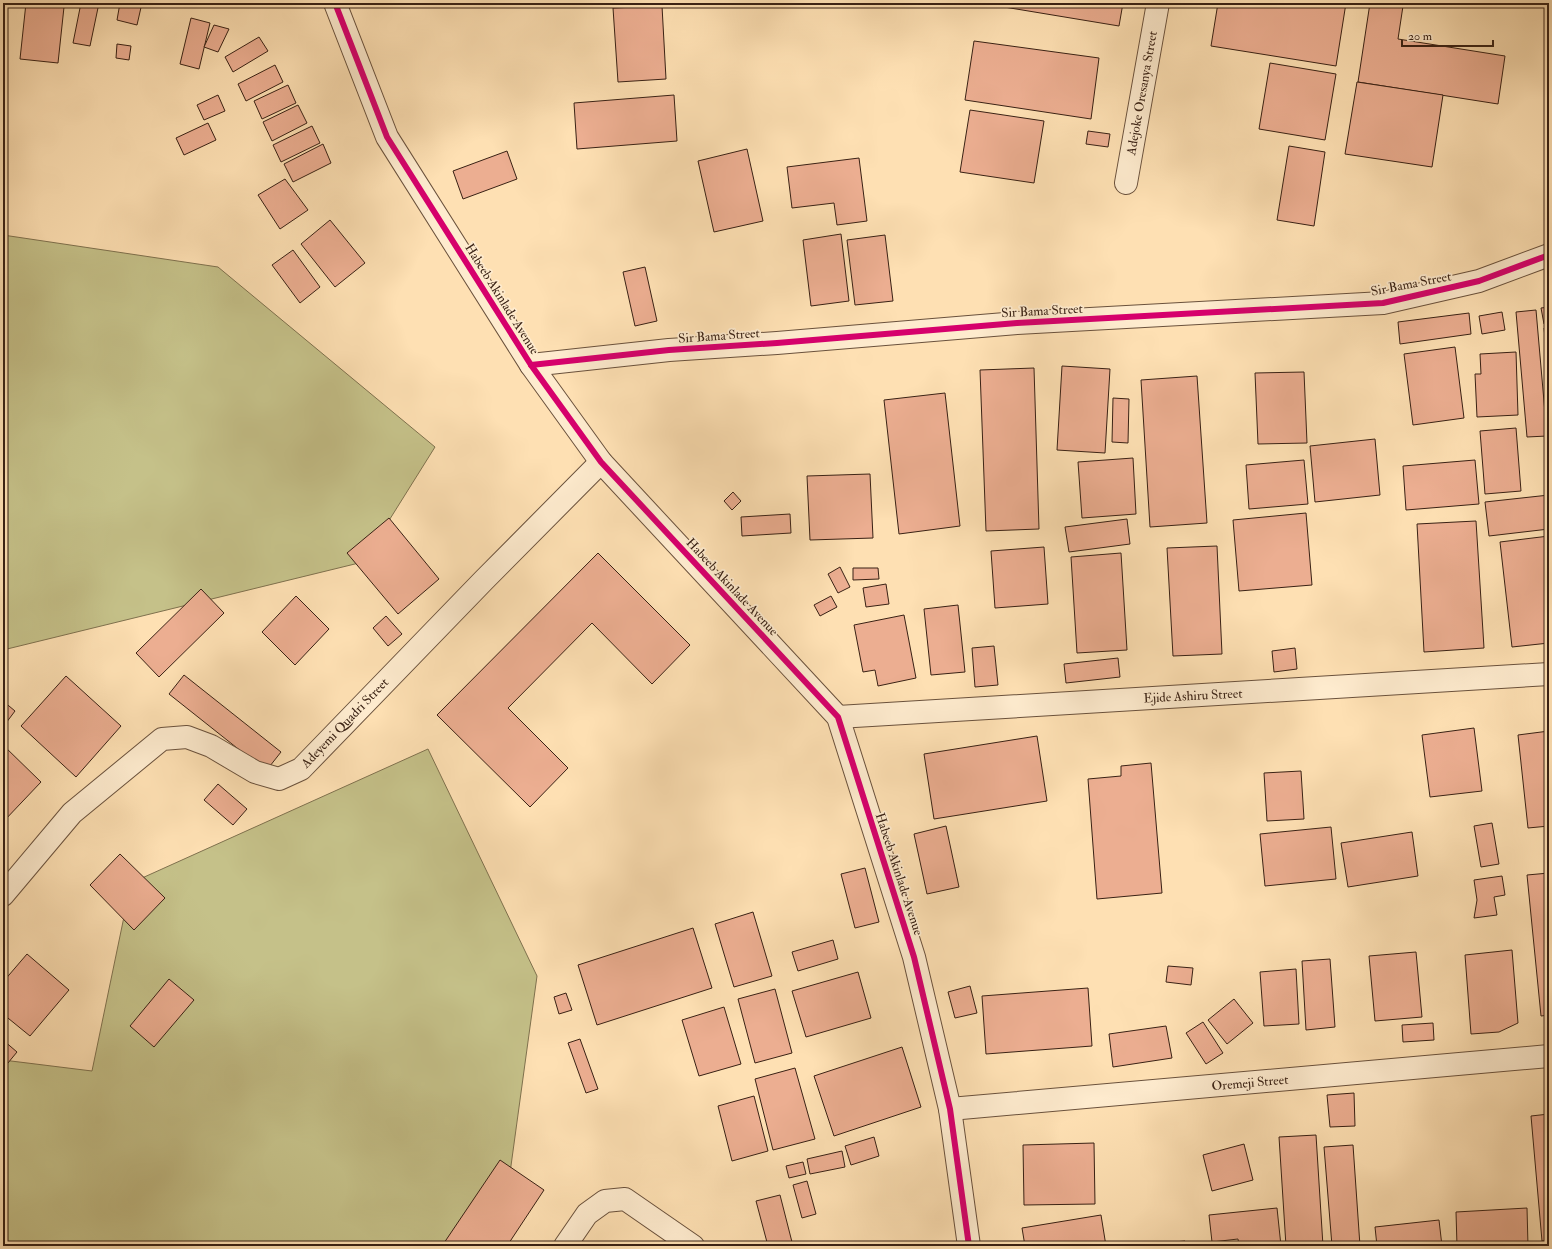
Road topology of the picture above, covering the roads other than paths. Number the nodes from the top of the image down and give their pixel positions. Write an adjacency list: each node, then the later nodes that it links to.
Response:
1 (335, 3): 5 (street, Habeeb Akinlade Avenue)
2 (1158, 3): 3 (street, Adejoke Oresanya Street)
3 (1126, 183)
4 (1549, 256): 5 (street, Sir Bama Street)
5 (531, 366): 6 (street, Habeeb Akinlade Avenue)
6 (601, 462): 8 (street, Habeeb Akinlade Avenue); 9 (street, Adeyemi Quadri Street)
7 (1549, 674): 8 (street, Ejide Ashiru Street)
8 (838, 717): 11 (street, Habeeb Akinlade Avenue)
9 (3, 894)
10 (1549, 1056): 11 (street, Oremeji Street)
11 (950, 1109): 14 (street, Habeeb Akinlade Avenue)
12 (565, 1246): 13 (street)
13 (693, 1246)
14 (969, 1246)

